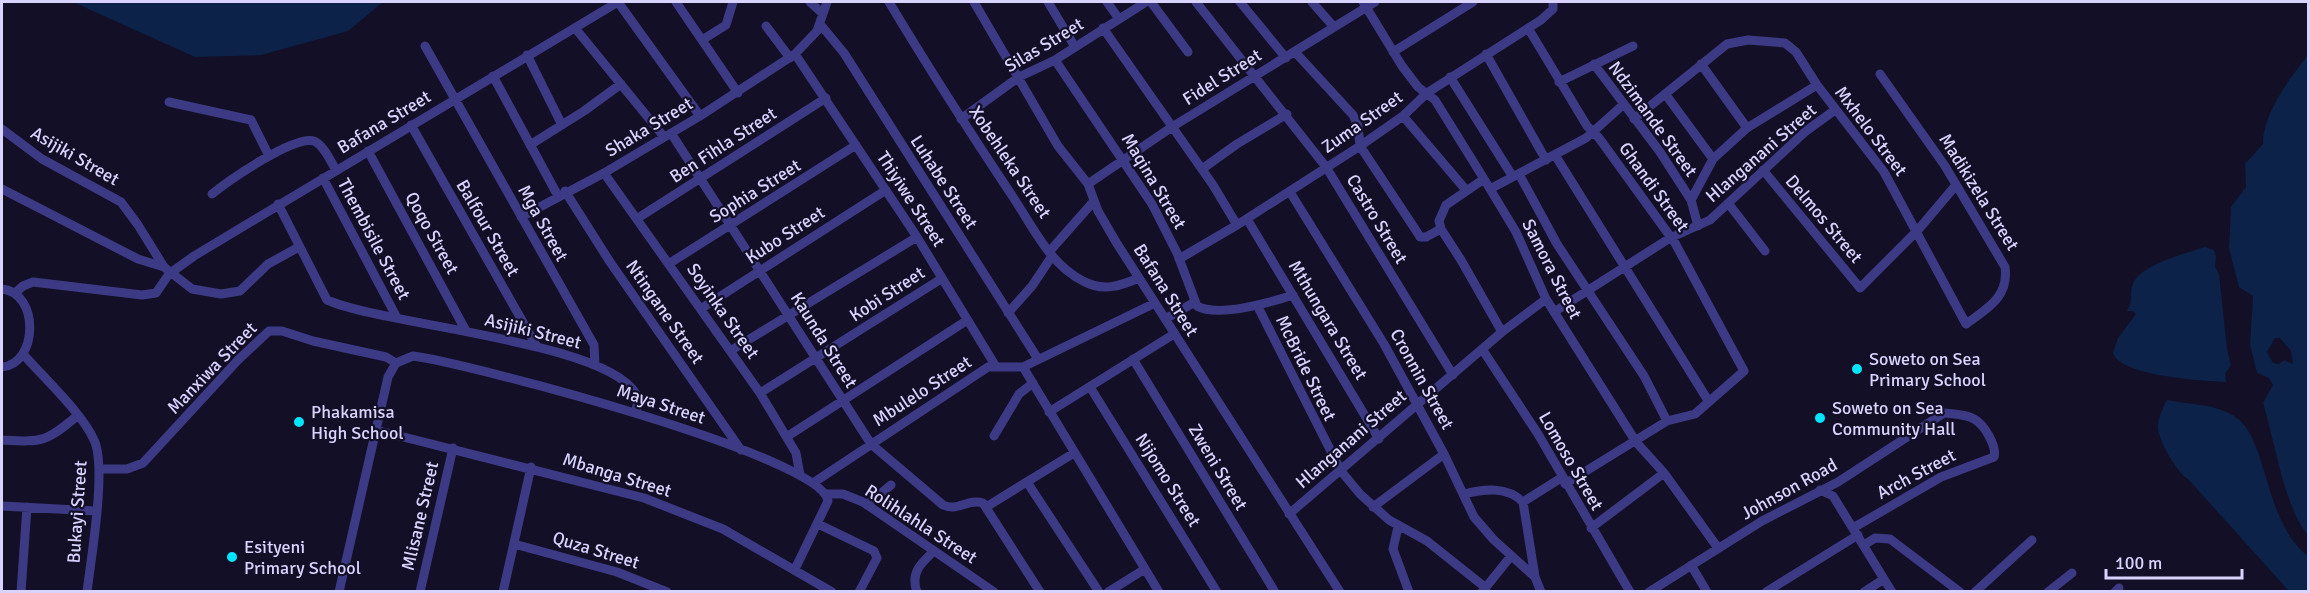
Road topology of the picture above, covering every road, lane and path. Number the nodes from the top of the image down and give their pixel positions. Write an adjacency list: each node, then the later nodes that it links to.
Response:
1 (618, 2): 23 (street, Bafana Street); 57 (street)
2 (676, 2): 26 (street)
3 (733, 2): 26 (street)
4 (810, 2): 18 (street)
5 (827, 2): 18 (street, Shaka Street)
6 (889, 2): 59 (street, Xobehleka Street)
7 (974, 2): 43 (street, Bafana Street)
8 (1048, 2): 29 (street)
9 (1107, 2): 19 (street)
10 (1149, 2): 19 (street, Silas Street); 30 (street)
11 (1196, 2): 42 (street, Castro Street)
12 (1240, 2): 36 (street)
13 (1312, 2): 22 (street)
14 (1376, 2): 17 (street, Fidel Street)
15 (1473, 2): 32 (street)
16 (1553, 2): 25 (street, Zuma Street)
17 (1365, 4): 22 (street, Fidel Street); 32 (street, Samora Street)
18 (822, 13): 20 (street, Shaka Street)
19 (1119, 19): 24 (street, Silas Street)
20 (820, 24): 35 (street, Shaka Street); 128 (street, Luhabe Street)
21 (766, 26): 35 (street)
22 (1333, 26): 31 (street, Fidel Street)
23 (575, 28): 34 (street, Bafana Street); 46 (street, Kaunda Street)
24 (1103, 28): 29 (street, Silas Street); 63 (street)
25 (1528, 28): 33 (street, Zuma Street); 45 (street, Ghandi Street)
26 (702, 40): 48 (street)
27 (425, 46): 51 (street, Mga Street)
28 (1633, 46): 38 (street)
29 (1075, 47): 37 (street, Silas Street)
30 (1188, 52)
31 (1295, 52): 36 (street, Fidel Street); 70 (street)
32 (1394, 52): 49 (street, Samora Street)
33 (1486, 54): 44 (street, Zuma Street); 73 (street)
34 (527, 55): 41 (street, Bafana Street); 62 (street)
35 (793, 56): 48 (street, Shaka Street); 52 (street, Thiyiwe Street)
36 (1286, 58): 42 (street, Fidel Street)
37 (1055, 60): 43 (street, Silas Street); 75 (street, Maqina Street)
38 (1594, 64): 45 (street); 54 (street, Ndzimande Street)
39 (1701, 64): 47 (street, Mxhelo Street); 50 (street, Mxhelo Street); 64 (street)
40 (1880, 74): 86 (street, Madikizela Street)
41 (493, 76): 51 (street, Bafana Street); 68 (street, Ntingane Street)
42 (1256, 76): 56 (street, Castro Street); 63 (street, Fidel Street)
43 (1019, 77): 59 (street, Silas Street); 85 (street, Bafana Street)
44 (1450, 77): 49 (street, Zuma Street); 81 (street)
45 (1559, 82): 66 (street, Ghandi Street)
46 (621, 84): 62 (street); 67 (street, Kaunda Street)
47 (1817, 85): 55 (street, Mxhelo Street); 64 (street)
48 (738, 93): 57 (street, Shaka Street)
49 (1427, 93): 58 (street, Zuma Street); 84 (street, Samora Street)
50 (1666, 94): 60 (street, Mxhelo Street); 74 (street)
51 (456, 98): 61 (street, Bafana Street); 98 (street, Mga Street)
52 (826, 98): 69 (street, Thiyiwe Street); 83 (street, Ben Fihla Street)
53 (169, 102): 72 (street)
54 (1624, 104): 60 (street, Ndzimande Street); 66 (street)
55 (1835, 110): 79 (street, Hlanganani Street); 105 (street, Mxhelo Street)
56 (1287, 114): 76 (street, Castro Street); 77 (street)
57 (700, 116): 67 (street, Shaka Street)
58 (1403, 116): 70 (street, Zuma Street); 90 (street)
59 (961, 119): 110 (street, Xobehleka Street)
60 (1634, 119): 94 (street, Ndzimande Street)
61 (411, 125): 71 (street, Bafana Street); 137 (street, Balfour Street)
62 (562, 125): 68 (street)
63 (1172, 127): 75 (street, Fidel Street); 77 (street)
64 (1747, 128): 74 (street)
65 (2, 129): 114 (street, Asijiki Street)
66 (1593, 133): 73 (street); 107 (street, Ghandi Street)
67 (668, 135): 80 (street, Shaka Street); 83 (street, Kaunda Street)
68 (530, 145): 93 (street, Ntingane Street)
69 (856, 145): 89 (street, Thiyiwe Street); 102 (street, Sophia Street)
70 (1360, 146): 76 (street, Zuma Street); 104 (street)
71 (368, 151): 78 (street, Bafana Street); 134 (street, Qoqo Street)
72 (269, 156): 78 (street); 92 (street)
73 (1551, 158): 81 (street); 113 (street)
74 (1713, 159): 94 (street)
75 (1124, 160): 85 (street, Fidel Street); 111 (street, Maqina Street)
76 (1326, 167): 91 (street, Zuma Street); 149 (street, Castro Street)
77 (1202, 169): 101 (street)
78 (336, 170): 82 (street, Bafana Street)
79 (1763, 170): 96 (street, Hlanganani Street); 105 (street, Delmos Street)
80 (604, 173): 93 (street, Shaka Street); 99 (street, Soyinka Street)
81 (1516, 175): 88 (street); 119 (street)
82 (323, 178): 97 (street, Bafana Street); 130 (street, Thembisile Street)
83 (701, 179): 99 (street, Ben Fihla Street); 102 (street, Kaunda Street)
84 (1484, 179): 88 (street, Samora Street); 90 (street)
85 (1088, 184): 95 (street, Bafana Street)
86 (1956, 185): 105 (street); 133 (street, Madikizela Street)
87 (2, 189): 114 (street)
88 (1490, 189): 122 (street, Samora Street)
89 (886, 190): 106 (street, Thiyiwe Street); 115 (street, Kubo Street)
90 (1466, 190): 104 (street)
91 (1290, 192): 100 (street, Zuma Street); 155 (street, Cronnin Street)
92 (212, 194)
93 (562, 194): 98 (street, Shaka Street); 169 (street, Ntingane Street)
94 (1691, 200): 103 (street, Ndzimande Street)
95 (1094, 201): 110 (street); 116 (street, Bafana Street)
96 (1728, 203): 103 (street, Hlanganani Street); 109 (street)
97 (278, 204): 108 (street, Asijiki Street); 114 (street, Bafana Street)
98 (521, 217): 145 (street, Mga Street)
99 (638, 218): 112 (street, Soyinka Street)
100 (1247, 219): 101 (street, Zuma Street); 121 (street, Mthungara Street)
101 (1237, 225): 111 (street, Zuma Street)
102 (731, 226): 112 (street, Sophia Street); 115 (street, Kaunda Street)
103 (1698, 226): 107 (street, Hlanganani Street)
104 (1441, 230): 135 (street)
105 (1918, 230): 133 (street, Mxhelo Street)
106 (917, 237): 117 (street, Thiyiwe Street); 129 (street)
107 (1670, 238): 113 (street, Hlanganani Street); 154 (street, Ghandi Street)
108 (299, 247): 114 (street); 130 (street, Asijiki Street)
109 (1765, 250)
110 (1051, 254): 116 (street, Xobehleka Street); 128 (street)
111 (1179, 258): 123 (street, Maqina Street)
112 (670, 263): 126 (street, Soyinka Street)
113 (1626, 268): 119 (street, Hlanganani Street); 154 (street)
114 (166, 271): 120 (street, Bafana Street)
115 (760, 271): 126 (street, Kubo Street); 129 (street, Kaunda Street)
116 (1140, 278): 124 (street, Bafana Street)
117 (941, 279): 132 (street, Thiyiwe Street); 141 (street, Kobi Street)
118 (2, 289): 120 (street)
119 (1590, 291): 127 (street, Hlanganani Street); 160 (street)
120 (15, 293): 140 (street)
121 (1293, 295): 125 (street); 164 (street, Mthungara Street)
122 (1546, 299): 127 (street, Samora Street); 135 (street, Hlanganani Street)
123 (1195, 302): 125 (street); 131 (street)
124 (1155, 303): 131 (street, Bafana Street); 142 (street)
125 (1258, 307): 174 (street, McBride Street)
126 (702, 308): 139 (street, Soyinka Street)
127 (1554, 312): 166 (street, Samora Street)
128 (1008, 313): 142 (street, Luhabe Street)
129 (789, 315): 139 (street); 141 (street, Kaunda Street)
130 (396, 316): 134 (street, Asijiki Street)
131 (1165, 319): 136 (street, Bafana Street)
132 (966, 321): 146 (street, Thiyiwe Street); 153 (street)
133 (1966, 324)
134 (466, 331): 137 (street, Asijiki Street)
135 (1502, 332): 138 (street, Hlanganani Street)
136 (1174, 334): 143 (street); 191 (street, Bafana Street)
137 (537, 347): 145 (street, Asijiki Street)
138 (1482, 349): 149 (street, Hlanganani Street); 177 (street, Lomoso Street)
139 (730, 351): 152 (street, Soyinka Street)
140 (23, 354): 147 (street); 159 (street, Bukayi Street)
141 (815, 359): 152 (street, Kobi Street); 153 (street, Kaunda Street)
142 (1038, 359): 148 (street)
143 (1133, 360): 151 (street); 225 (street, Zweni Street)
144 (396, 363): 156 (street, Maya Street); 161 (street); 173 (street, Manxiwa Street)
145 (595, 365): 156 (street, Asijiki Street)
146 (995, 365): 148 (street, Mbulelo Street); 167 (street, Mbulelo Street)
147 (2, 367)
148 (1023, 367): 150 (street)
149 (1453, 375): 155 (street, Hlanganani Street)
150 (1033, 383): 157 (street); 163 (street)
151 (1090, 387): 157 (street); 224 (street, Nijomo Street)
152 (760, 393): 162 (street, Soyinka Street)
153 (842, 400): 162 (street); 167 (street, Kaunda Street)
154 (1709, 402): 160 (street)
155 (1415, 405): 164 (street, Hlanganani Street); 171 (street, Cronnin Street)
156 (636, 412): 169 (street, Maya Street)
157 (1049, 412): 170 (street)
158 (1944, 413): 181 (street, Johnson Road); 195 (street, Arch Street)
159 (77, 416): 165 (street); 173 (street, Bukayi Street)
160 (1667, 421): 166 (street)
161 (376, 430): 168 (street, Mbanga Street); 212 (street)
162 (788, 436): 176 (street, Soyinka Street)
163 (994, 436)
164 (1379, 439): 174 (street, Hlanganani Street)
165 (2, 440)
166 (1636, 442): 175 (street, Samora Street); 177 (street)
167 (871, 444): 179 (street, Mbulelo Street); 188 (street, Kaunda Street)
168 (453, 448): 172 (street, Mbanga Street); 213 (street, Mlisane Street)
169 (741, 450): 176 (street, Maya Street)
170 (1074, 453): 178 (street); 204 (street)
171 (1444, 454): 183 (street, Cronnin Street); 189 (street)
172 (531, 467): 197 (street); 203 (street, Mbanga Street)
173 (99, 469): 190 (street, Bukayi Street)
174 (1341, 471): 189 (street, McBride Street); 191 (street, Hlanganani Street)
175 (1664, 472): 194 (street); 199 (street, Samora Street)
176 (800, 475): 179 (street, Maya Street)
177 (1563, 481): 184 (street); 194 (street, Lomoso Street)
178 (1027, 482): 188 (street); 221 (street)
179 (813, 483): 182 (street, Maya Street)
180 (891, 485): 185 (street)
181 (1820, 490): 195 (street); 199 (street, Johnson Road)
182 (827, 494): 185 (street, Rolihlahla Street); 192 (street)
183 (1464, 494): 184 (street); 201 (street, Cronnin Street)
184 (1523, 502): 206 (street)
185 (867, 505): 200 (street, Rolihlahla Street)
186 (2, 506): 187 (street)
187 (27, 507): 190 (street); 210 (street)
188 (986, 507): 220 (street)
189 (1373, 507): 193 (street, McBride Street)
190 (95, 511): 211 (street, Bukayi Street)
191 (1289, 514): 226 (street, Bafana Street)
192 (818, 524): 203 (street); 217 (street)
193 (1398, 527): 208 (street); 209 (street, McBride Street)
194 (1591, 528): 228 (street, Lomoso Street)
195 (1855, 532): 198 (street); 231 (street)
196 (2032, 540): 235 (street)
197 (514, 544): 214 (street); 215 (street, Quza Street)
198 (1864, 545): 207 (street); 234 (street)
199 (1718, 548): 202 (street, Johnson Road)
200 (934, 550): 218 (street); 219 (street, Rolihlahla Street)
201 (1511, 556): 206 (street, Cronnin Street); 209 (street)
202 (1690, 565): 229 (street, Johnson Road); 230 (street)
203 (795, 569): 216 (street, Mbanga Street)
204 (1145, 569): 222 (street); 223 (street)
205 (2072, 573): 236 (street)
206 (1535, 577): 227 (street)
207 (1884, 579): 232 (street); 233 (street)
208 (1405, 590)
209 (1484, 590)
210 (21, 591)
211 (87, 591)
212 (339, 591)
213 (420, 591)
214 (503, 591)
215 (667, 591)
216 (832, 591)
217 (859, 591)
218 (917, 591)
219 (994, 591)
220 (1040, 591)
221 (1099, 591)
222 (1108, 591)
223 (1159, 591)
224 (1217, 591)
225 (1275, 591)
226 (1340, 591)
227 (1541, 591)
228 (1630, 591)
229 (1649, 591)
230 (1707, 591)
231 (1766, 591)
232 (1864, 591)
233 (1892, 591)
234 (1960, 591)
235 (1975, 591)
236 (2048, 591)

